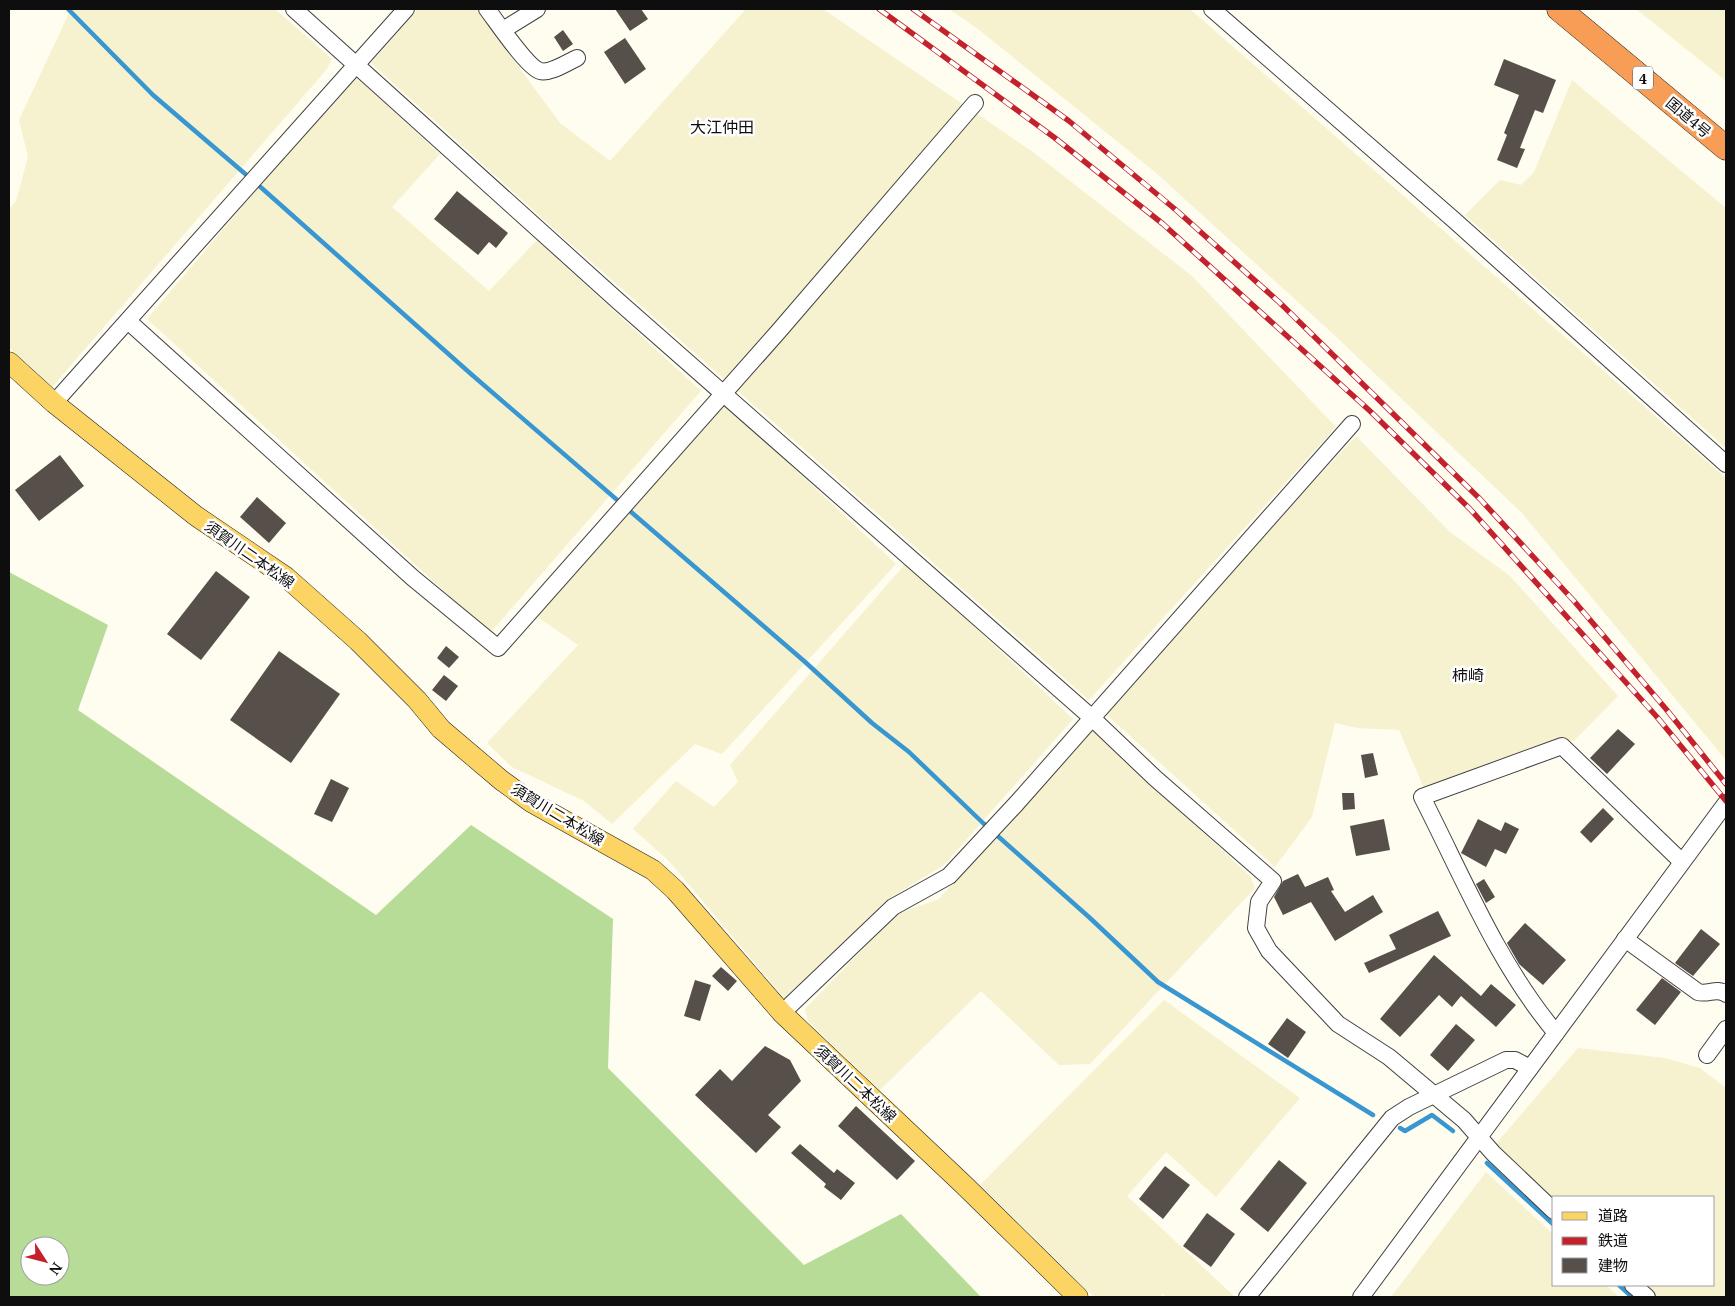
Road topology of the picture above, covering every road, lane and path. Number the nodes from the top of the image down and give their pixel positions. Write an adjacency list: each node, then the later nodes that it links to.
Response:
1 (294, 9): 10 (street)
2 (406, 9): 10 (street)
3 (487, 9): 8 (street)
4 (537, 9): 8 (street)
5 (1212, 9): 19 (street)
6 (1559, 9): 13 (highway, 国道4号 / 4)
7 (1581, 9): 12 (highway, 国道4号 / 4)
8 (503, 30): 9 (street)
9 (577, 58)
10 (357, 65): 14 (street); 16 (street)
11 (975, 103): 16 (street)
12 (1726, 127)
13 (1726, 148)
14 (128, 321): 16 (street); 17 (street)
15 (9, 362): 17 (main road, 須賀川二本松線)
16 (724, 392): 20 (street)
17 (54, 403): 25 (main road, 須賀川二本松線)
18 (1352, 424): 20 (street)
19 (1726, 464)
20 (1091, 717): 25 (street); 30 (street)
21 (1726, 804): 22 (street)
22 (1682, 862): 23 (street); 27 (street)
23 (1625, 939): 24 (street); 27 (street)
24 (1726, 994)
25 (782, 1014): 34 (main road, 須賀川二本松線)
26 (1726, 1029): 28 (street)
27 (1556, 1033): 29 (street)
28 (1707, 1055)
29 (1530, 1068): 30 (street); 31 (street)
30 (1434, 1094): 31 (street); 35 (street)
31 (1479, 1137): 32 (street); 36 (street)
32 (1552, 1209)
33 (1634, 1286): 37 (street)
34 (1078, 1297)
35 (1247, 1297)
36 (1361, 1297)
37 (1647, 1297)

